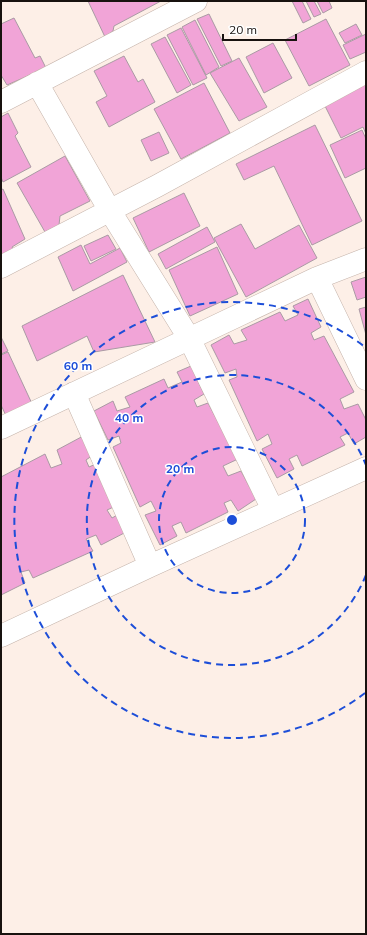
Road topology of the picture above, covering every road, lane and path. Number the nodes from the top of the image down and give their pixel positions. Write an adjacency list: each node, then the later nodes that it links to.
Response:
1 (196, 1): 3 (street)
2 (364, 78): 5 (street)
3 (36, 83): 4 (street); 5 (street)
4 (1, 102)
5 (110, 211): 7 (street); 9 (street)
6 (366, 259): 8 (street)
7 (1, 267)
8 (317, 278): 9 (street); 10 (street)
9 (189, 338): 11 (street); 14 (street)
10 (366, 379)
11 (74, 393): 12 (street); 15 (street)
12 (1, 428)
13 (366, 468): 14 (street)
14 (273, 510): 15 (street)
15 (150, 566): 16 (street)
16 (1, 636)

